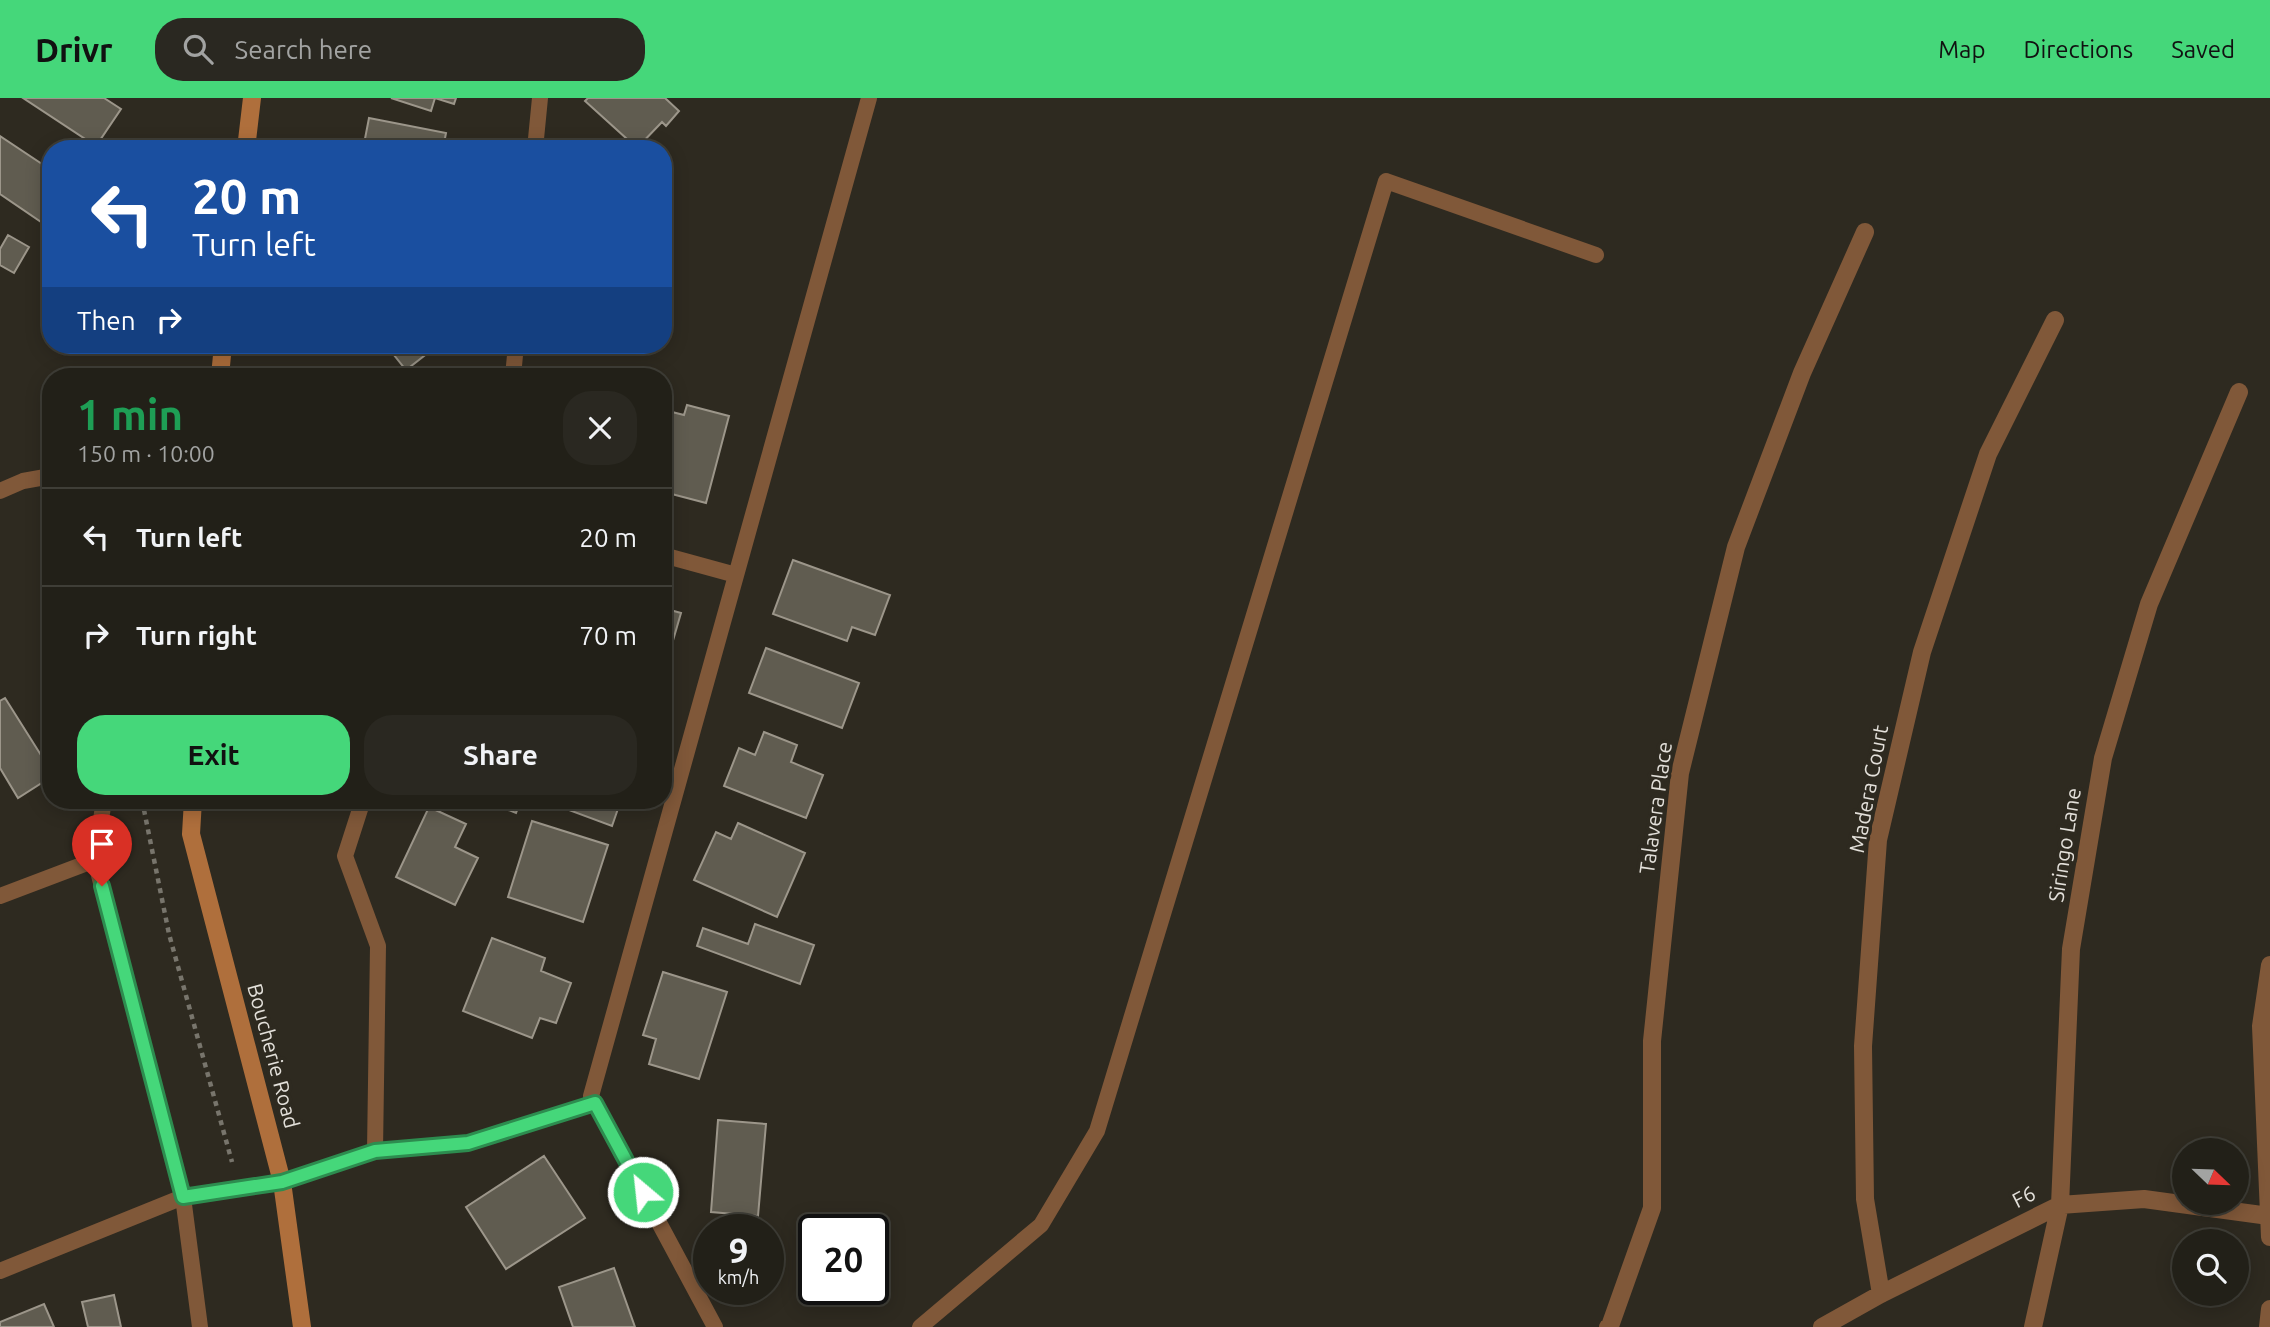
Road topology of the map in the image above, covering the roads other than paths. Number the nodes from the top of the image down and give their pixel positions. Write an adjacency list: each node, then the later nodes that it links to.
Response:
1 (252, 98): 4 (main road)
2 (540, 98): 5 (lane)
3 (869, 98): 13 (lane)
4 (247, 140)
5 (536, 140)
6 (1865, 232): 32 (street, Talavera Place)
7 (1596, 254): 36 (lane)
8 (2055, 320): 30 (street, Madera Court)
9 (2239, 392): 26 (street, Siringo Lane)
10 (42, 478): 11 (lane)
11 (0, 491)
12 (672, 557): 13 (lane)
13 (736, 575): 14 (lane)
14 (672, 805)
15 (103, 809): 19 (lane)
16 (192, 809): 24 (main road, Boucherie Road)
17 (360, 809): 23 (lane)
18 (671, 809): 22 (lane)
19 (95, 860): 20 (lane); 25 (lane)
20 (0, 896)
21 (2270, 965): 27 (street)
22 (595, 1103): 23 (lane); 35 (lane)
23 (375, 1151): 24 (lane)
24 (282, 1182): 25 (lane); 34 (main road, Boucherie Road)
25 (183, 1197): 29 (lane); 33 (lane)
26 (2060, 1205): 27 (street, F6); 30 (street, F6); 38 (street, Siringo Lane)
27 (2269, 1216): 28 (street)
28 (2270, 1237)
29 (0, 1270)
30 (1881, 1294): 37 (street, F6)
31 (2270, 1309): 39 (street)
32 (1611, 1326)
33 (200, 1327)
34 (302, 1327)
35 (715, 1327)
36 (920, 1327)
37 (1822, 1327)
38 (2033, 1327)
39 (2268, 1327)

